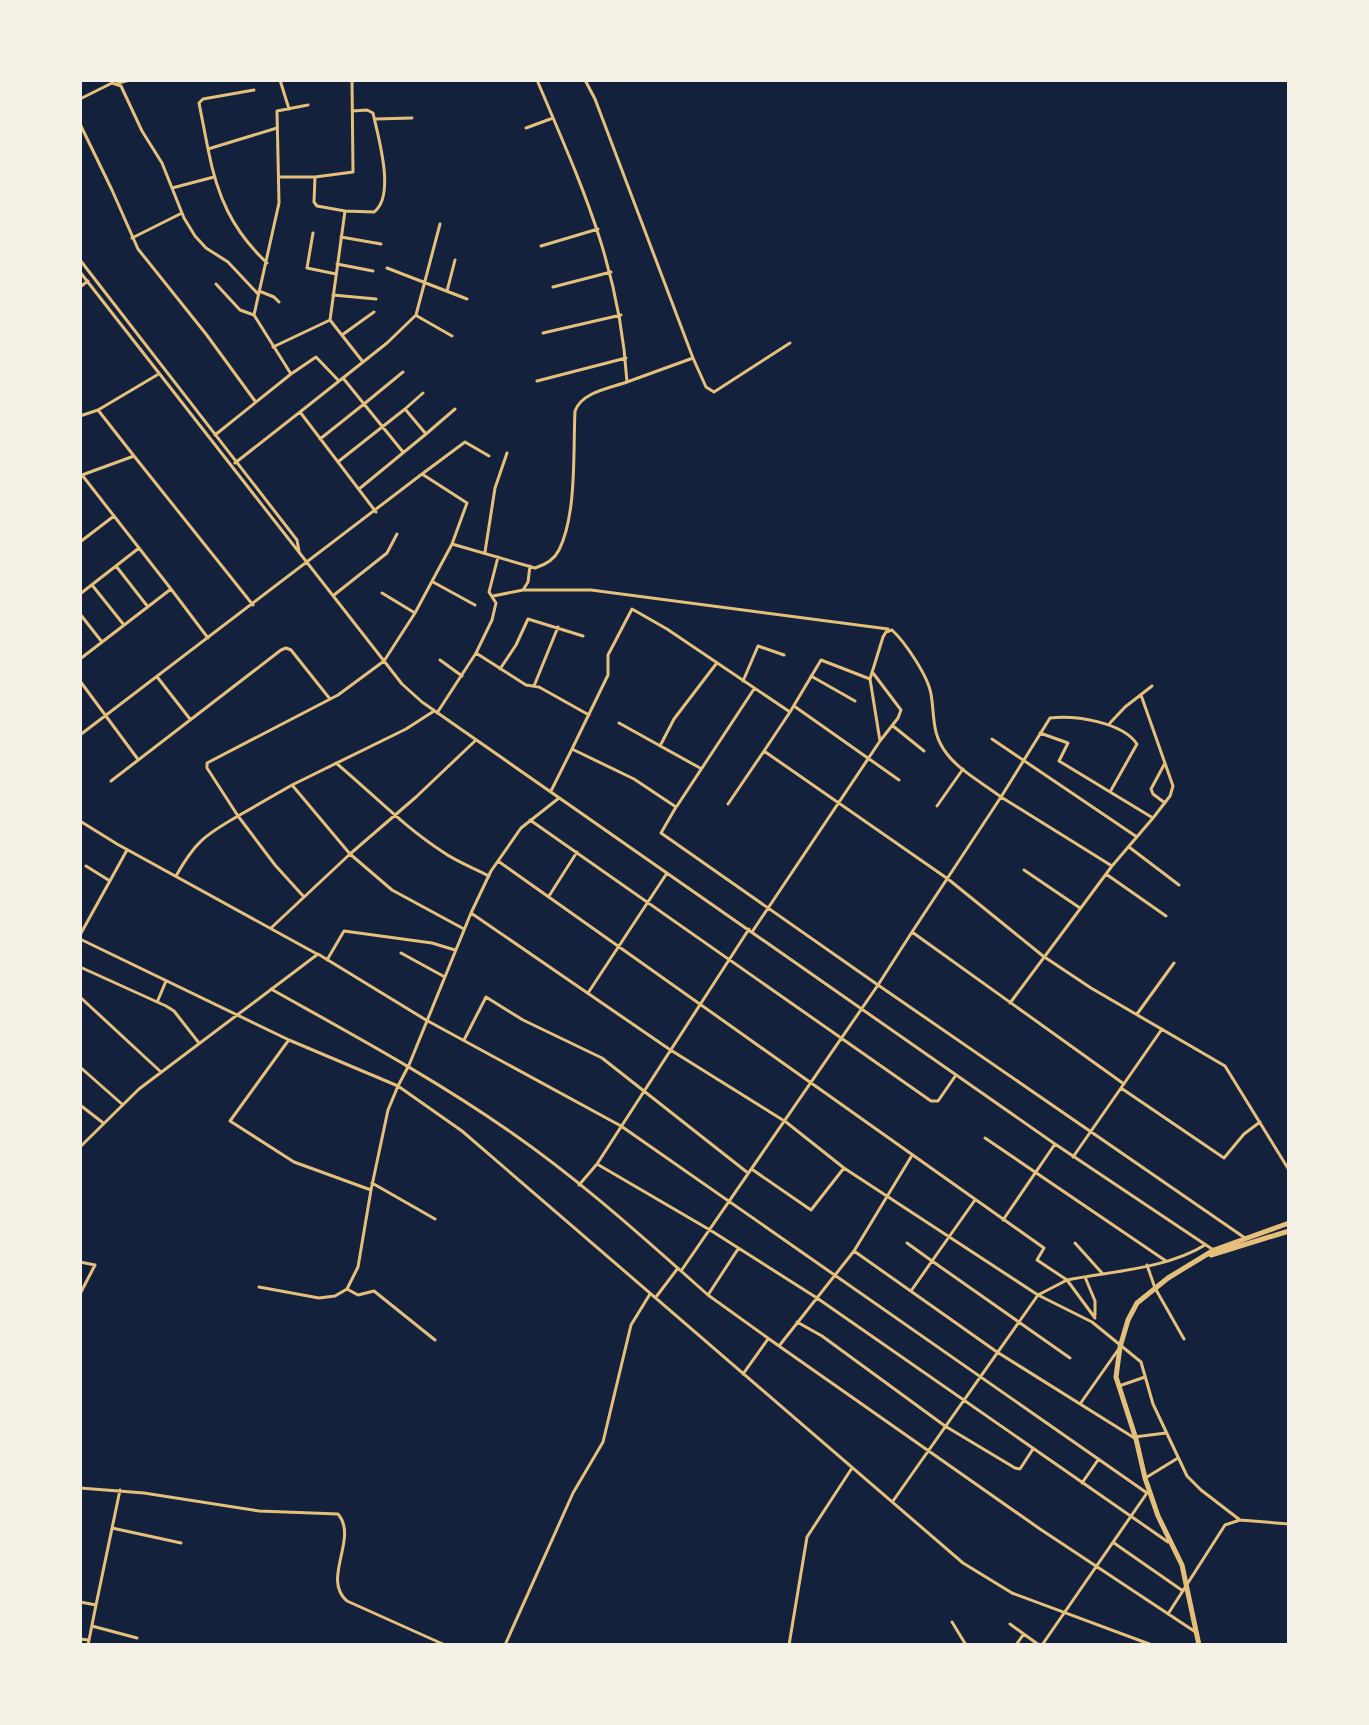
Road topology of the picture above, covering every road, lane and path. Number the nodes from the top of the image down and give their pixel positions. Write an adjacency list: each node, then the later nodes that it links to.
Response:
1 (130, 80): 6 (street)
2 (280, 80): 10 (street)
3 (352, 80): 11 (street)
4 (537, 80): 13 (street)
5 (585, 80): 63 (street)
6 (117, 83): 8 (street); 22 (street)
7 (254, 90): 18 (street)
8 (80, 99)
9 (308, 105): 10 (street)
10 (289, 109): 16 (street)
11 (352, 111): 14 (street); 21 (street)
12 (412, 118): 14 (street)
13 (553, 118): 17 (street); 26 (street)
14 (374, 120): 23 (street)
15 (80, 124): 29 (street)
16 (278, 128): 18 (street); 20 (street)
17 (526, 128)
18 (208, 149): 19 (street)
19 (214, 177): 22 (street); 34 (street)
20 (280, 177): 21 (street); 34 (street)
21 (315, 177): 23 (street)
22 (172, 188): 24 (street)
23 (345, 211): 28 (street)
24 (182, 213): 29 (street); 47 (street)
25 (440, 224): 42 (street)
26 (598, 229): 31 (street); 39 (street)
27 (313, 233): 40 (street)
28 (341, 237): 30 (street); 35 (street)
29 (132, 238): 72 (street)
30 (381, 244)
31 (541, 246)
32 (80, 260): 81 (street)
33 (455, 260): 46 (street)
34 (267, 263): 47 (street)
35 (337, 264): 37 (street); 40 (street)
36 (387, 268): 42 (street)
37 (373, 271)
38 (80, 272): 41 (street)
39 (611, 272): 45 (street); 55 (street)
40 (336, 274): 48 (street)
41 (88, 281): 44 (street); 66 (street)
42 (426, 283): 46 (street); 54 (street)
43 (216, 284): 53 (street)
44 (80, 287)
45 (553, 287)
46 (447, 291): 50 (street)
47 (259, 293): 51 (street); 53 (street)
48 (333, 295): 49 (street); 56 (street)
49 (376, 299)
50 (467, 299)
51 (279, 302)
52 (374, 312): 58 (street)
53 (254, 315): 61 (street)
54 (416, 315): 59 (street); 64 (street)
55 (621, 315): 57 (street); 62 (street)
56 (330, 320): 58 (street); 61 (street)
57 (543, 333)
58 (342, 335): 64 (street)
59 (452, 336)
60 (790, 343): 63 (street)
61 (273, 347): 67 (street)
62 (626, 358): 69 (street); 70 (street)
63 (693, 358): 70 (street)
64 (363, 362): 68 (street)
65 (403, 372): 73 (street)
66 (159, 374): 76 (street); 89 (street)
67 (291, 374): 68 (street); 72 (street)
68 (341, 379): 73 (street); 77 (street)
69 (537, 381)
70 (627, 382): 104 (street)
71 (423, 393): 74 (street)
72 (255, 401): 81 (street)
73 (364, 404): 79 (street); 82 (street)
74 (405, 409): 79 (street); 80 (street)
75 (455, 409): 80 (street)
76 (98, 410): 78 (street); 85 (street)
77 (300, 412): 82 (street); 87 (street)
78 (80, 416)
79 (382, 427): 83 (street); 88 (street)
80 (426, 434): 83 (street)
81 (215, 435): 87 (street)
82 (320, 439): 88 (street)
83 (403, 452): 92 (street)
84 (507, 453): 100 (street)
85 (134, 456): 91 (street); 113 (street)
86 (489, 456): 90 (street)
87 (236, 462): 89 (street); 99 (street)
88 (338, 462): 92 (street)
89 (230, 466): 99 (street)
90 (422, 474): 93 (street); 97 (street)
91 (81, 476): 94 (street)
92 (359, 489): 93 (street)
93 (376, 512): 102 (street)
94 (114, 516): 96 (street); 98 (street)
95 (397, 534): 111 (street)
96 (80, 542)
97 (452, 544): 100 (street); 105 (street)
98 (139, 548): 103 (street); 107 (street)
99 (299, 551): 102 (street)
100 (485, 552): 101 (street)
101 (498, 557): 104 (street); 112 (street)
102 (307, 561): 111 (street); 113 (street)
103 (116, 566): 106 (street); 115 (street)
104 (530, 566): 108 (street)
105 (432, 582): 114 (street); 116 (street)
106 (92, 585): 110 (street); 118 (street)
107 (171, 589): 115 (street); 122 (street)
108 (523, 590): 112 (street); 120 (street)
109 (382, 593): 116 (street)
110 (80, 594)
111 (334, 595): 128 (street)
112 (492, 596): 124 (street)
113 (253, 605): 122 (street)
114 (475, 605)
115 (148, 607): 118 (street)
116 (415, 613): 128 (street)
117 (80, 614): 123 (street)
118 (124, 625): 123 (street)
119 (558, 627): 121 (street); 130 (street); 138 (street)
120 (892, 630): 131 (street); 169 (street)
121 (583, 636)
122 (208, 638): 134 (street)
123 (102, 642): 126 (street)
124 (476, 653): 130 (street); 132 (street)
125 (784, 655): 137 (street)
126 (80, 659)
127 (440, 660): 132 (street)
128 (384, 661): 143 (street); 146 (street)
129 (716, 664): 137 (street); 148 (street); 159 (street)
130 (500, 669): 138 (street)
131 (872, 672): 135 (street); 152 (street)
132 (462, 676): 146 (street)
133 (811, 676): 135 (street); 144 (street); 145 (street)
134 (158, 678): 149 (street); 150 (street)
135 (870, 679): 158 (street)
136 (80, 681): 140 (street)
137 (743, 681): 141 (street)
138 (534, 686): 148 (street)
139 (1152, 686): 142 (street)
140 (82, 688): 149 (street)
141 (754, 689): 147 (street); 168 (street)
142 (1141, 695): 153 (street); 167 (street)
143 (330, 699): 150 (street); 182 (street)
144 (855, 701)
145 (794, 706): 147 (street); 163 (street)
146 (436, 712): 157 (street); 166 (street)
147 (790, 712): 161 (street)
148 (589, 715): 160 (street)
149 (105, 717): 155 (street); 164 (street)
150 (190, 719): 164 (street)
151 (619, 723): 159 (street)
152 (892, 725): 158 (street); 162 (street)
153 (1109, 725): 154 (street); 174 (street)
154 (1040, 733): 165 (street); 174 (street)
155 (80, 735)
156 (992, 739): 165 (street)
157 (476, 740): 173 (street); 183 (street)
158 (880, 741): 163 (street)
159 (660, 746): 168 (street)
160 (572, 749): 173 (street); 181 (street)
161 (764, 751): 177 (street); 179 (street)
162 (924, 751)
163 (869, 758): 170 (street); 177 (street)
164 (138, 759): 171 (street)
165 (1023, 760): 175 (street); 187 (street)
166 (336, 763): 172 (street); 183 (street)
167 (1165, 763): 178 (street); 178 (street)
168 (700, 768): 181 (street)
169 (963, 769): 175 (street); 180 (street)
170 (899, 780)
171 (111, 781)
172 (292, 785): 182 (street); 191 (street)
173 (551, 792): 176 (street)
174 (1110, 792): 184 (street)
175 (1001, 797): 194 (street); 200 (street)
176 (559, 798): 185 (street); 196 (street)
177 (840, 802): 200 (street); 207 (street)
178 (1165, 803): 184 (street)
179 (728, 804)
180 (937, 806)
181 (676, 807): 207 (street)
182 (238, 816): 198 (street); 204 (street)
183 (394, 816): 191 (street); 199 (street)
184 (1153, 818): 187 (street)
185 (530, 820): 190 (street); 192 (street)
186 (80, 821): 189 (street)
187 (1137, 837): 188 (street)
188 (1129, 847): 194 (street); 202 (street)
189 (127, 850): 198 (street); 201 (street)
190 (577, 852): 203 (street); 205 (street)
191 (350, 854): 204 (street); 211 (street)
192 (498, 861): 199 (street); 203 (street)
193 (86, 866): 201 (street)
194 (1112, 866): 197 (street)
195 (1024, 870): 206 (street)
196 (667, 873): 205 (street); 212 (street)
197 (1106, 874): 206 (street); 209 (street)
198 (176, 876): 210 (street)
199 (489, 876): 208 (street)
200 (948, 879): 213 (street); 219 (street)
201 (110, 881): 214 (street)
202 (1179, 885)
203 (548, 896): 215 (street)
204 (304, 897): 210 (street)
205 (648, 902): 215 (street); 220 (street)
206 (1080, 908): 219 (street)
207 (769, 909): 212 (street); 226 (street)
208 (471, 913): 211 (street); 228 (street)
209 (1166, 916)
210 (271, 928): 218 (street)
211 (464, 929): 216 (street)
212 (750, 931): 220 (street); 233 (street)
213 (912, 932): 226 (street); 232 (street)
214 (80, 937): 225 (street)
215 (619, 945): 228 (street); 231 (street)
216 (455, 950): 221 (street); 224 (street)
217 (401, 953): 224 (street)
218 (318, 954): 221 (street); 227 (street)
219 (1043, 956): 232 (street); 234 (street)
220 (729, 959): 231 (street); 238 (street)
221 (327, 960): 236 (street)
222 (1174, 963): 234 (street)
223 (80, 967): 230 (street)
224 (444, 976): 236 (street)
225 (166, 981): 230 (street); 235 (street)
226 (878, 985): 233 (street); 257 (street)
227 (271, 989): 235 (street); 243 (street)
228 (588, 993): 242 (street)
229 (80, 997): 245 (street)
230 (158, 1001): 241 (street)
231 (700, 1002): 242 (street); 247 (street)
232 (1010, 1003): 249 (street)
233 (862, 1008): 238 (street); 246 (street)
234 (1137, 1014): 237 (street)
235 (237, 1015): 239 (street); 241 (street)
236 (426, 1020): 240 (street); 243 (street)
237 (1162, 1029): 249 (street); 254 (street)
238 (841, 1039): 246 (street); 247 (street)
239 (289, 1040): 248 (street); 270 (street)
240 (464, 1040): 250 (street); 256 (street)
241 (199, 1044): 245 (street)
242 (669, 1049): 250 (street); 253 (street)
243 (409, 1065): 248 (street); 269 (street)
244 (80, 1067): 252 (street)
245 (161, 1072): 252 (street)
246 (956, 1075): 259 (street)
247 (810, 1084): 253 (street); 261 (street)
248 (398, 1086): 268 (street); 301 (street)
249 (1123, 1086): 254 (street); 257 (street)
250 (644, 1090): 256 (street); 266 (street)
251 (80, 1105): 255 (street)
252 (123, 1105): 255 (street)
253 (786, 1122): 264 (street); 266 (street)
254 (1260, 1122): 265 (street)
255 (103, 1123): 260 (street)
256 (621, 1126): 263 (street); 273 (street)
257 (1091, 1132): 262 (street); 280 (street)
258 (985, 1138): 267 (street)
259 (1055, 1144): 262 (street); 267 (street)
260 (80, 1147)
261 (911, 1157): 271 (street); 272 (street)
262 (1073, 1157): 283 (street)
263 (597, 1164): 269 (street); 277 (street)
264 (844, 1168): 266 (street); 271 (street)
265 (1289, 1170)
266 (750, 1171): 273 (street)
267 (1035, 1172): 275 (street); 288 (street)
268 (372, 1183): 270 (street); 274 (street)
269 (579, 1185): 291 (street)
270 (371, 1190): 298 (street)
271 (886, 1195): 279 (street); 285 (street)
272 (975, 1200): 275 (street); 279 (street)
273 (729, 1202): 277 (street); 293 (street)
274 (435, 1219)
275 (1003, 1220): 295 (street)
276 (1289, 1223): 280 (main road)
277 (710, 1230): 284 (street); 291 (street)
278 (1289, 1231): 286 (main road)
279 (949, 1237): 287 (street); 303 (street)
280 (1245, 1238): 286 (main road)
281 (907, 1243): 287 (street)
282 (1075, 1243): 292 (street)
283 (1205, 1245): 286 (street); 288 (street)
284 (738, 1249): 302 (street); 305 (street)
285 (854, 1251): 293 (street); 299 (street)
286 (1216, 1251): 297 (main road)
287 (932, 1261): 299 (street); 308 (street)
288 (1166, 1261): 290 (street)
289 (80, 1262): 300 (street)
290 (1147, 1265): 292 (street); 297 (street)
291 (680, 1270): 302 (street); 304 (street)
292 (1103, 1273): 294 (street)
293 (834, 1274): 305 (street); 317 (street)
294 (1084, 1277): 295 (street); 306 (street)
295 (1067, 1280): 303 (street); 306 (street)
296 (259, 1287): 298 (street)
297 (1155, 1288): 310 (street); 313 (main road)
298 (347, 1289): 311 (street)
299 (911, 1291): 314 (street)
300 (80, 1294)
301 (650, 1294): 304 (street); 358 (street)
302 (708, 1295): 309 (street)
303 (1038, 1295): 306 (street); 308 (street)
304 (655, 1298): 316 (street)
305 (817, 1298): 307 (street); 320 (street)
306 (1094, 1320): 313 (street)
307 (797, 1322): 312 (street); 322 (street)
308 (1018, 1323): 314 (street); 315 (street)
309 (768, 1339): 312 (street); 316 (street)
310 (1184, 1339)
311 (435, 1340)
312 (779, 1346): 325 (street)
313 (1120, 1347): 318 (street); 319 (main road); 321 (street)
314 (997, 1352): 317 (street); 321 (street)
315 (1070, 1358)
316 (743, 1374): 329 (street)
317 (979, 1377): 320 (street); 328 (street)
318 (1145, 1377): 319 (street); 323 (street)
319 (1119, 1386): 324 (main road)
320 (963, 1399): 322 (street); 326 (street)
321 (1080, 1404): 324 (street)
322 (945, 1426): 325 (street); 326 (street)
323 (1166, 1433): 324 (street); 327 (street)
324 (1135, 1438): 330 (main road)
325 (929, 1449): 335 (street); 343 (street)
326 (1033, 1449): 331 (street)
327 (1178, 1458): 330 (street); 337 (street)
328 (1098, 1460): 331 (street); 334 (street)
329 (853, 1467): 335 (street); 359 (street)
330 (1145, 1478): 334 (main road)
331 (1082, 1483): 336 (street)
332 (80, 1488): 333 (street)
333 (120, 1490): 339 (street); 357 (street)
334 (1149, 1493): 336 (street); 342 (main road)
335 (893, 1501): 347 (street)
336 (1132, 1515): 340 (street); 342 (street)
337 (1240, 1520): 338 (street); 344 (street)
338 (1289, 1524)
339 (112, 1528): 341 (street); 346 (street)
340 (1112, 1542): 343 (street); 344 (street)
341 (181, 1543)
342 (1174, 1546): 344 (main road)
343 (1096, 1566): 347 (street); 348 (street)
344 (1185, 1588): 348 (street); 352 (main road)
345 (80, 1602): 346 (street)
346 (96, 1605): 351 (street)
347 (1063, 1613): 362 (street); 363 (street)
348 (1168, 1614): 352 (street)
349 (952, 1622): 360 (street)
350 (1010, 1624): 353 (street)
351 (92, 1626): 354 (street); 356 (street)
352 (1194, 1631): 364 (main road)
353 (1024, 1634): 361 (street); 362 (street)
354 (137, 1638)
355 (80, 1639): 356 (street)
356 (89, 1642)
357 (445, 1645)
358 (505, 1645)
359 (789, 1645)
360 (966, 1645)
361 (1016, 1645)
362 (1041, 1645)
363 (1152, 1645)
364 (1199, 1645)

